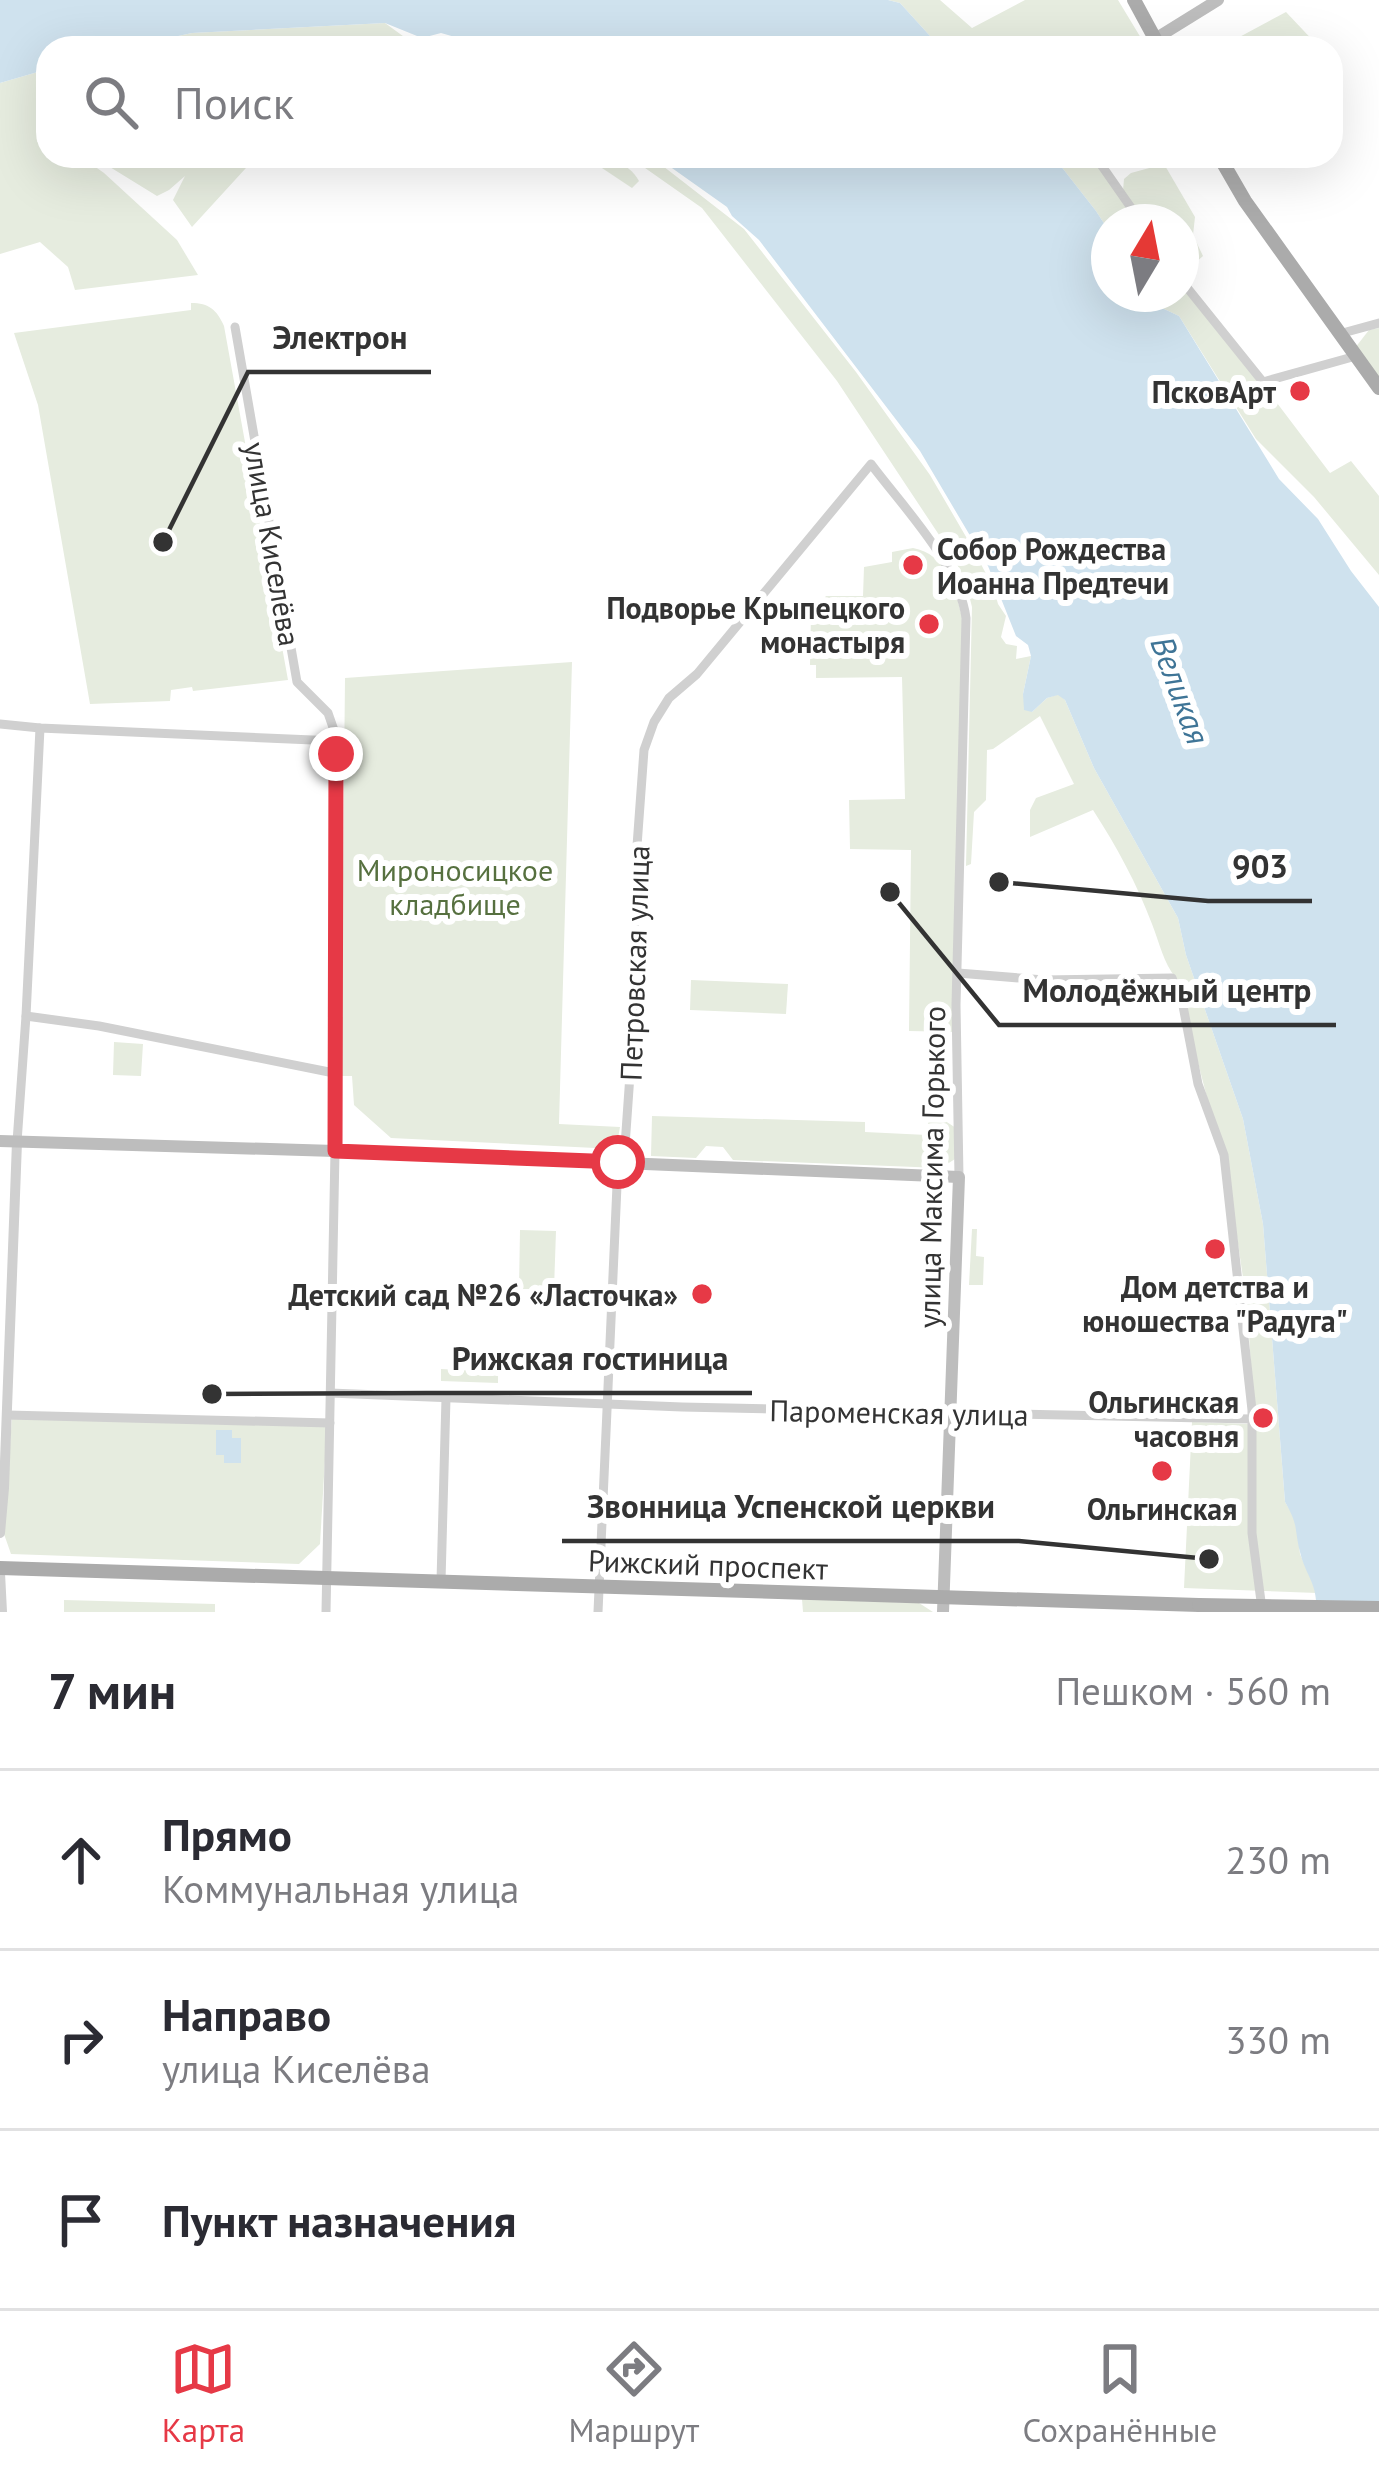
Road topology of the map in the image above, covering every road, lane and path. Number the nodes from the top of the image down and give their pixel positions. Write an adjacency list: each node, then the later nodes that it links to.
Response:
1 (1134, 0): 3 (main road)
2 (1218, 0): 4 (main road)
3 (1150, 36)
4 (1166, 36)
5 (1104, 168): 7 (street)
6 (1226, 168): 11 (main road)
7 (1129, 204)
8 (1199, 302): 12 (street)
9 (1379, 323): 11 (street)
10 (235, 327): 17 (street, улица Киселёва)
11 (1339, 334): 12 (main road)
12 (1356, 356): 13 (main road)
13 (1379, 388)
14 (871, 464): 18 (street, улица Максима Горького); 24 (street, Петровская улица)
15 (0, 724): 16 (street)
16 (40, 728): 17 (street); 19 (street)
17 (336, 741): 20 (street, улица Киселёва)
18 (958, 973): 25 (street, улица Максима Горького); 32 (street)
19 (26, 1016): 20 (street); 22 (street)
20 (334, 1073): 23 (street, улица Киселёва)
21 (0, 1141): 22 (main road)
22 (17, 1142): 23 (main road); 26 (street)
23 (335, 1151): 24 (main road); 27 (street, улица Киселёва)
24 (618, 1162): 25 (main road); 29 (street, Петровская улица)
25 (958, 1177): 30 (main road, улица Максима Горького)
26 (5, 1329): 31 (street)
27 (330, 1394): 28 (street, Пароменская улица); 33 (street, улица Киселёва)
28 (446, 1398): 29 (street, Пароменская улица); 37 (street)
29 (607, 1404): 30 (street, Пароменская улица); 38 (street, Петровская улица)
30 (950, 1412): 32 (street, Пароменская улица); 39 (main road, улица Максима Горького)
31 (7, 1415): 33 (street); 34 (street)
32 (1251, 1419): 41 (street)
33 (330, 1423): 36 (street, улица Киселёва)
34 (0, 1534)
35 (0, 1570): 36 (main road, Рижский проспект); 42 (street)
36 (326, 1576): 37 (main road, Рижский проспект); 43 (street, улица Киселёва)
37 (441, 1581): 38 (main road, Рижский проспект)
38 (598, 1589): 39 (main road, Рижский проспект); 44 (street, Петровская улица)
39 (943, 1605): 40 (main road, Рижский проспект, bridge)
40 (1379, 1608)
41 (1262, 1609)
42 (2, 1612)
43 (326, 1612)
44 (598, 1612)

